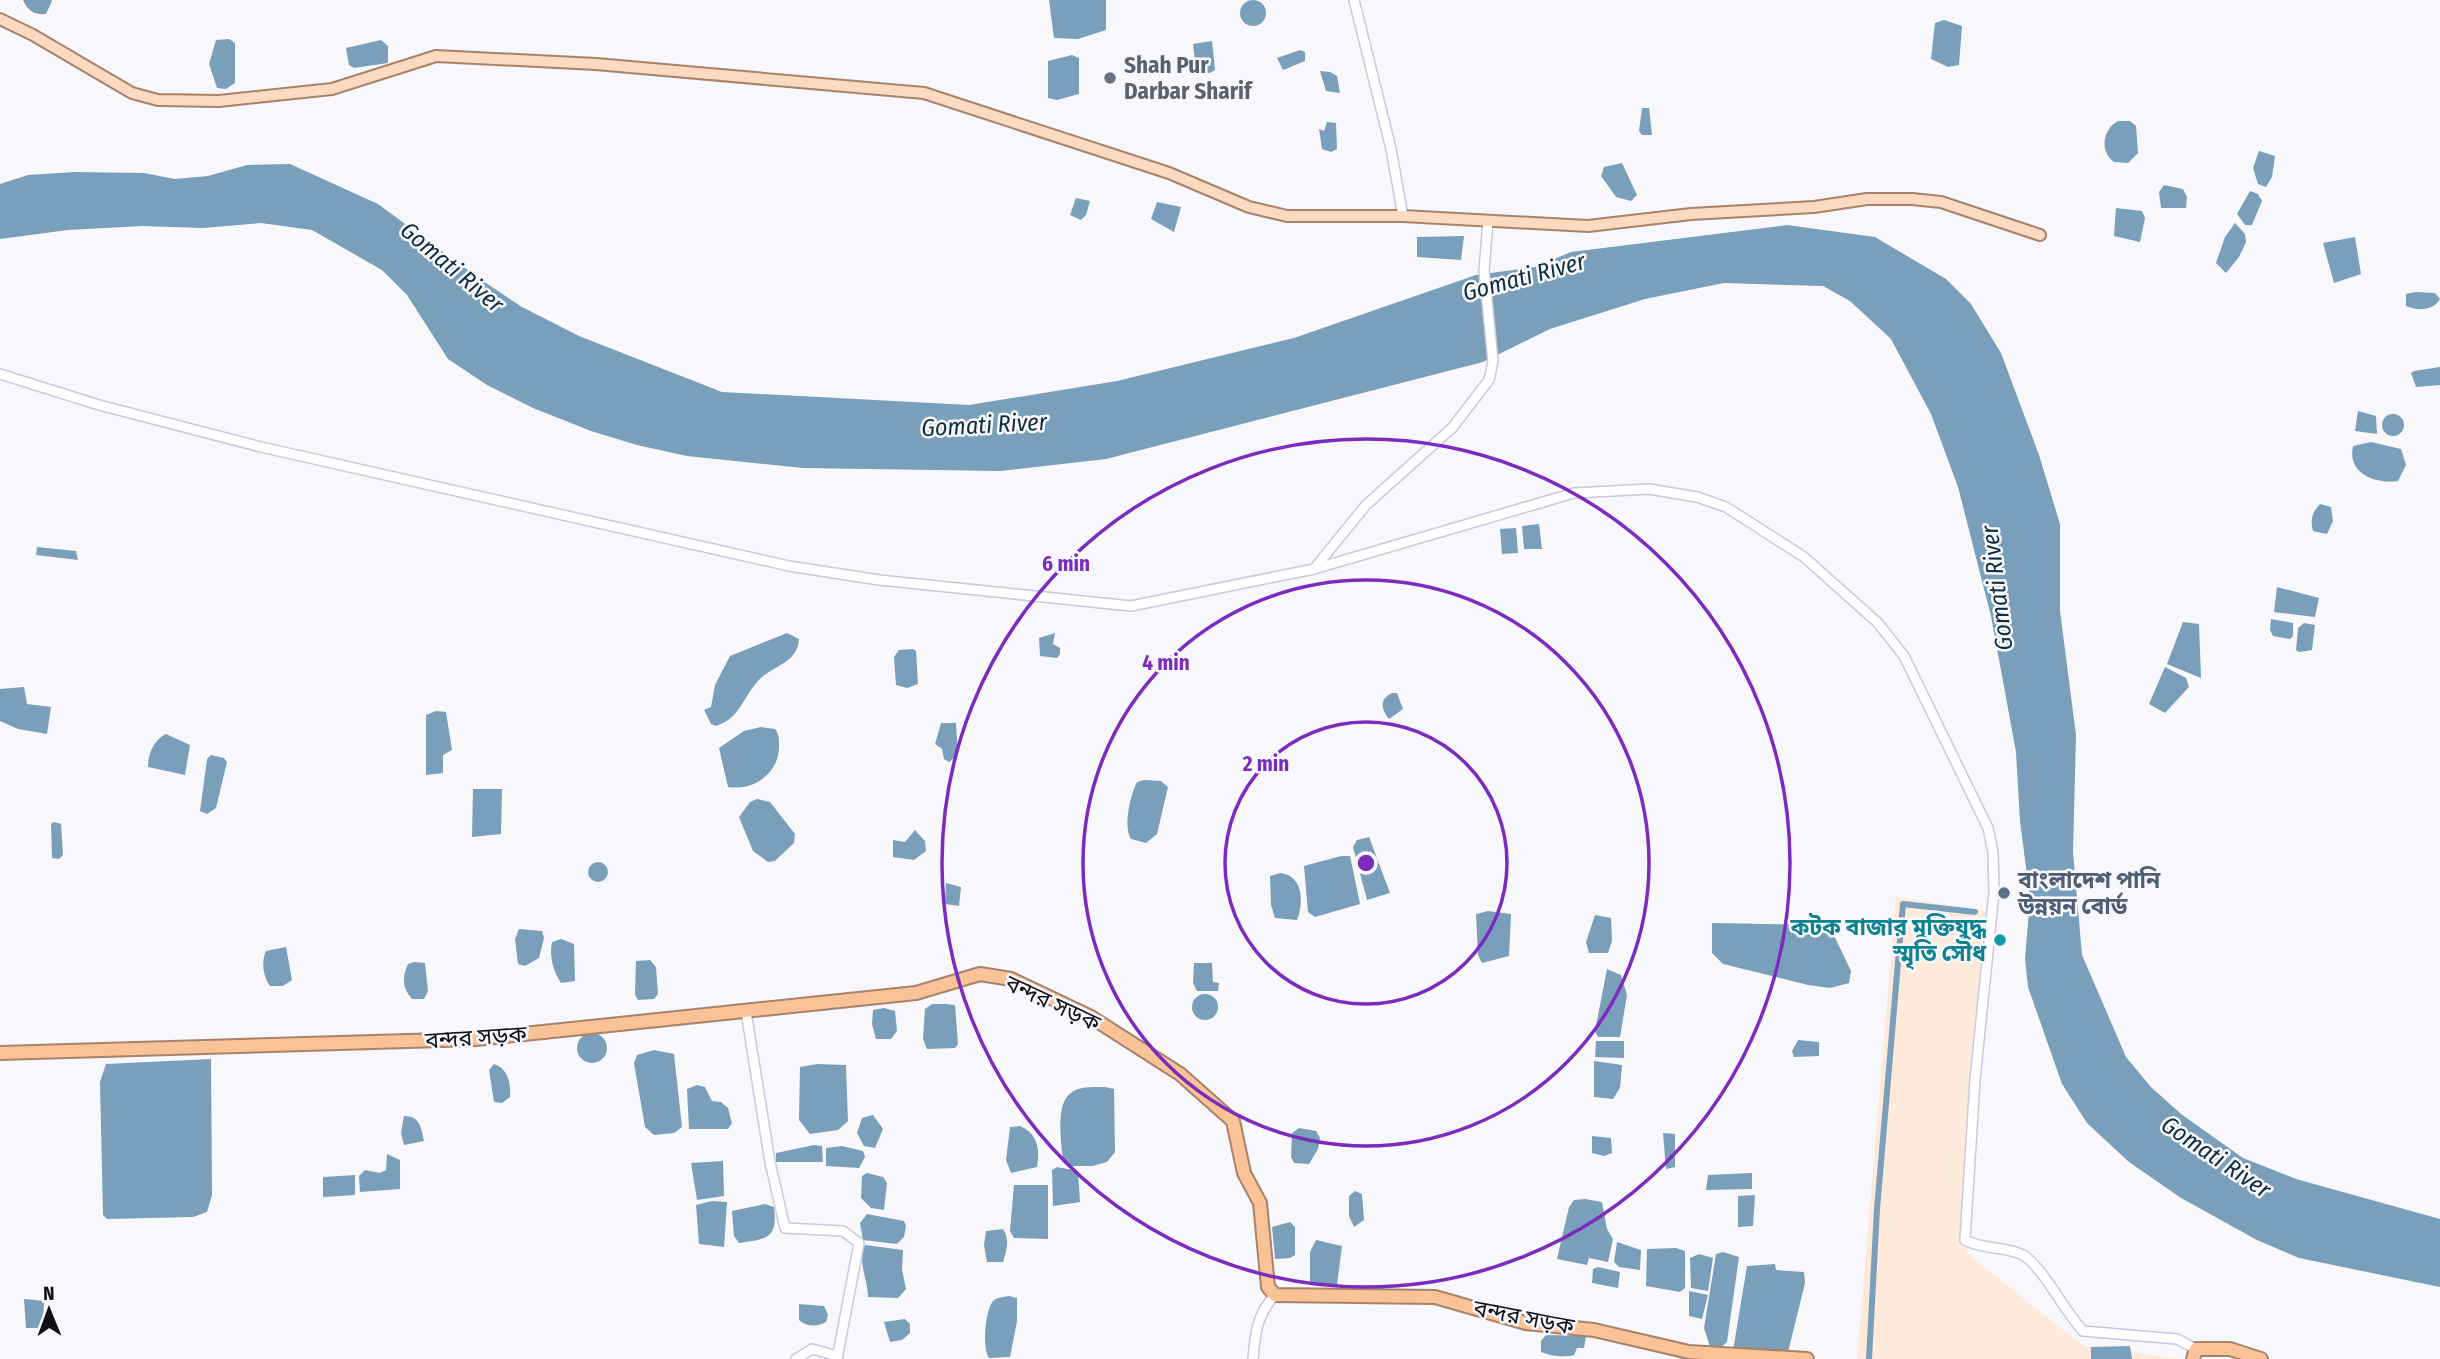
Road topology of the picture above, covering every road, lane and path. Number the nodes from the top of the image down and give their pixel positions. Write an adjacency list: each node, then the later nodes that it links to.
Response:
1 (1354, 0): 3 (street)
2 (0, 19): 3 (main road)
3 (1403, 216): 4 (main road)
4 (1488, 222): 5 (main road); 7 (street)
5 (2040, 235)
6 (0, 374): 7 (street)
7 (1314, 569): 11 (street)
8 (746, 1012): 9 (highway, বন্দর সড়ক); 10 (highway, বন্দর সড়ক); 12 (street)
9 (0, 1053)
10 (1275, 1295): 14 (street); 15 (highway, বন্দর সড়ক)
11 (2194, 1354): 16 (highway)
12 (838, 1357): 13 (street)
13 (796, 1359)
14 (1252, 1359)
15 (1807, 1359)
16 (2261, 1359)

